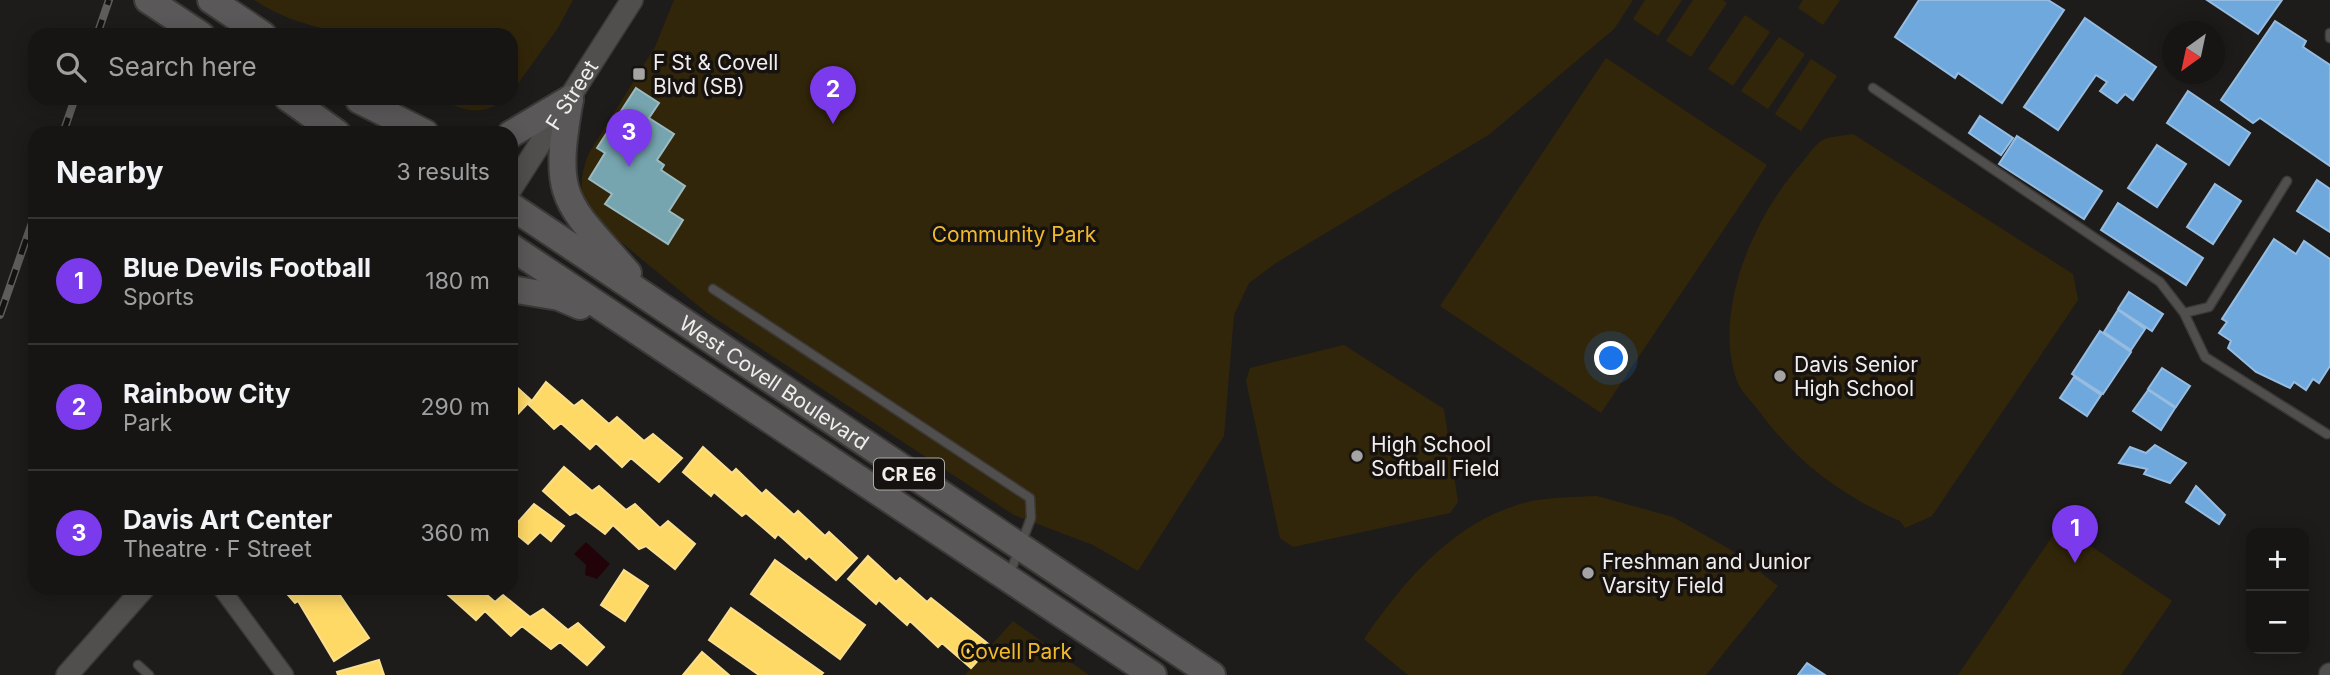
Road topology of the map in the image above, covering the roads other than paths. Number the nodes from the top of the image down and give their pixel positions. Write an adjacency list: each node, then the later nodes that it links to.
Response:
1 (148, 0): 4 (main road)
2 (211, 0): 5 (main road)
3 (632, 0): 7 (street, F Street)
4 (190, 28)
5 (253, 28)
6 (1873, 88): 22 (lane)
7 (570, 99): 14 (main road); 15 (street, F Street); 21 (main road)
8 (298, 105): 11 (main road)
9 (366, 105): 12 (main road)
10 (370, 105): 13 (main road)
11 (327, 126)
12 (396, 126)
13 (411, 126)
14 (518, 130)
15 (518, 178)
16 (2287, 181): 22 (lane)
17 (518, 211): 21 (main road, West Covell Boulevard / CR E6)
18 (518, 252): 23 (main road, West Covell Boulevard / CR E6)
19 (713, 289): 25 (lane)
20 (518, 290): 23 (main road)
21 (654, 303): 25 (main road, West Covell Boulevard / CR E6)
22 (2184, 313): 24 (lane)
23 (629, 327): 26 (main road, West Covell Boulevard / CR E6)
24 (2327, 434)
25 (1021, 550): 26 (lane); 34 (main road, West Covell Boulevard / CR E6)
26 (1008, 577): 33 (main road, West Covell Boulevard / CR E6)
27 (138, 595): 30 (street)
28 (226, 595): 32 (street)
29 (138, 665): 31 (lane)
30 (67, 675)
31 (149, 675)
32 (285, 675)
33 (1153, 675)
34 (1212, 675)

